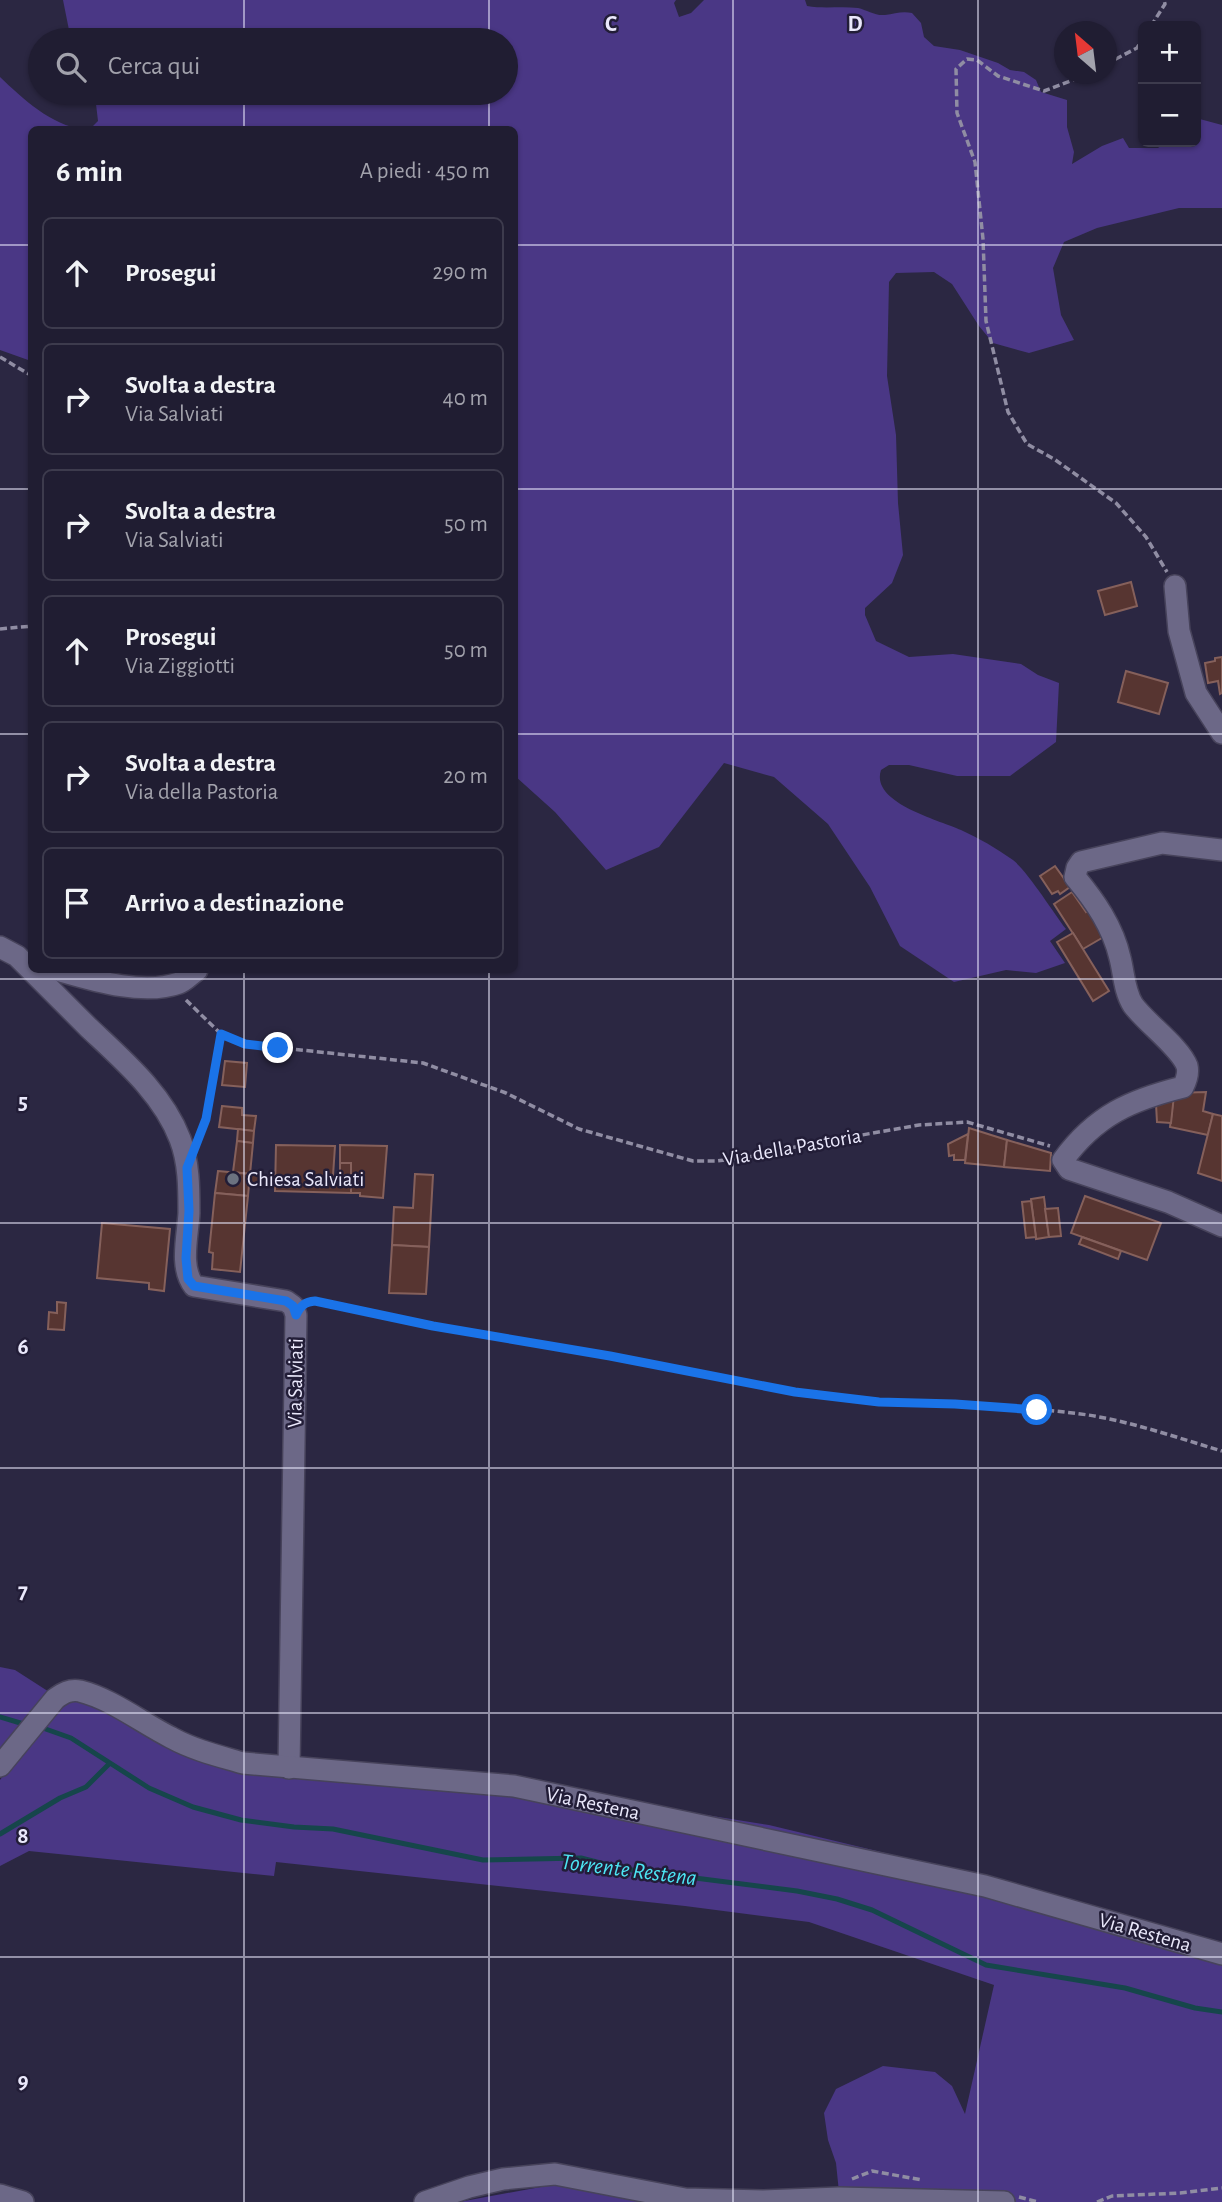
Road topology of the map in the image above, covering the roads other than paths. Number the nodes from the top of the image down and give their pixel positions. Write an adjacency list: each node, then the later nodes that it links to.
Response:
1 (1175, 586): 2 (street)
2 (1222, 733)
3 (1222, 850): 7 (street)
4 (34, 973): 9 (street, Via Salviati)
5 (68, 973): 6 (street)
6 (188, 976)
7 (1222, 1226)
8 (0, 1766): 9 (street, Via Restena)
9 (289, 1768): 10 (street, Via Restena)
10 (1222, 1954)
11 (0, 2195): 12 (street)
12 (23, 2202)
13 (425, 2202): 14 (street)
14 (1004, 2202)

